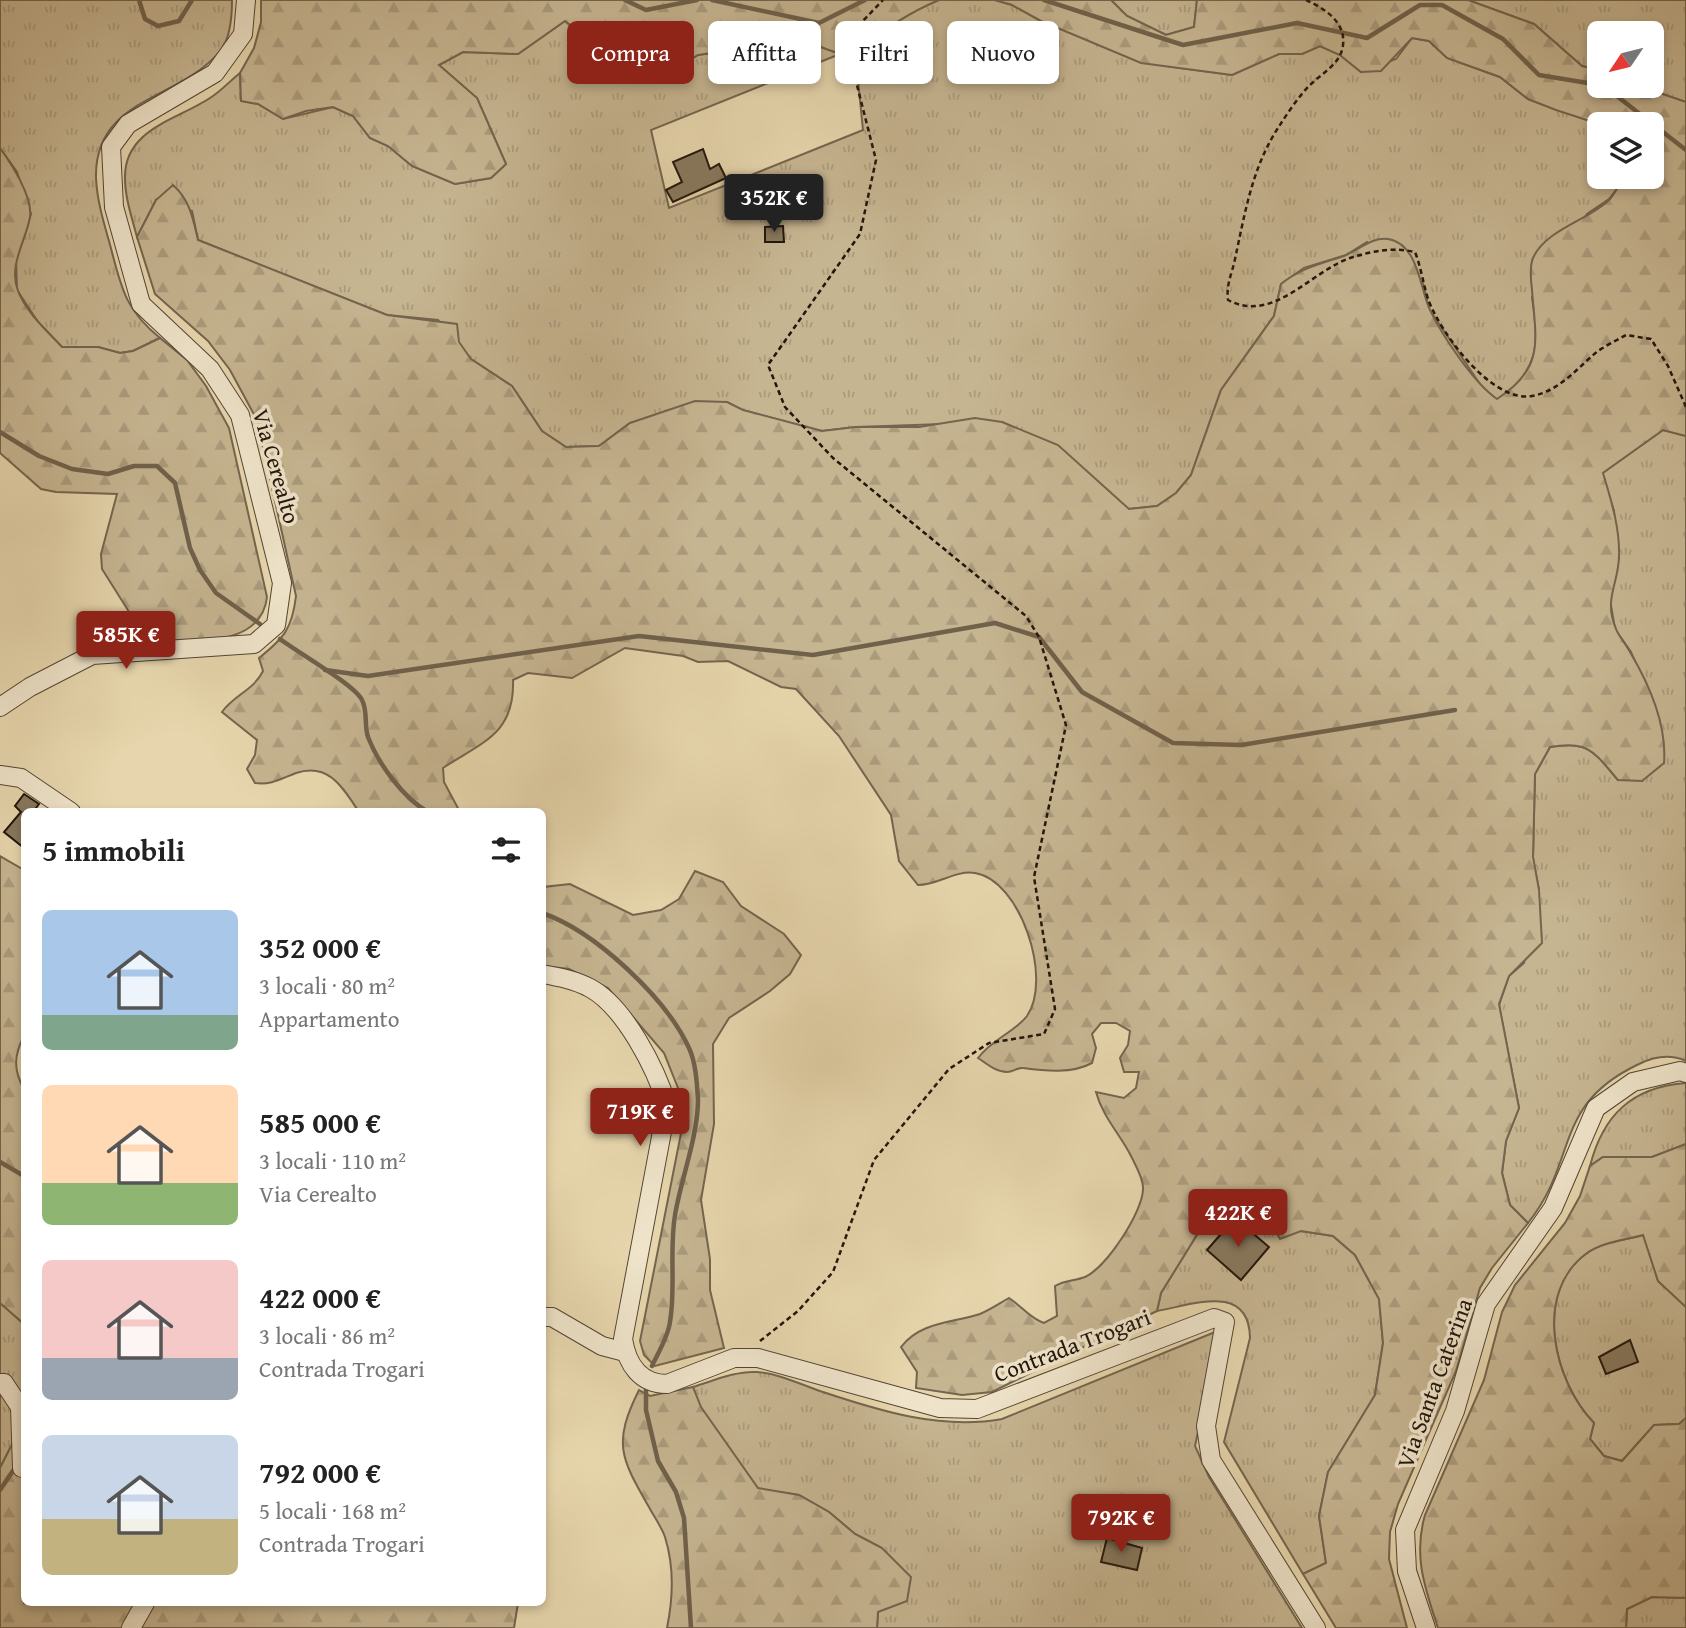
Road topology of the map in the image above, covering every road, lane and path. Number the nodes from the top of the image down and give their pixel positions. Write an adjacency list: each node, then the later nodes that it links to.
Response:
1 (246, 0): 5 (street, Via Cerealto)
2 (883, 0): 12 (path)
3 (1306, 0): 4 (path)
4 (1686, 407)
5 (0, 707)
6 (0, 775): 7 (street)
7 (65, 808)
8 (546, 975): 11 (street)
9 (1686, 1073): 18 (street, Via Santa Caterina)
10 (546, 1317): 11 (street)
11 (625, 1352): 12 (street, Contrada Trogari)
12 (741, 1357): 17 (street, Contrada Trogari)
13 (0, 1383): 14 (street)
14 (21, 1451)
15 (143, 1606): 16 (street)
16 (131, 1628)
17 (1316, 1628)
18 (1426, 1628)

